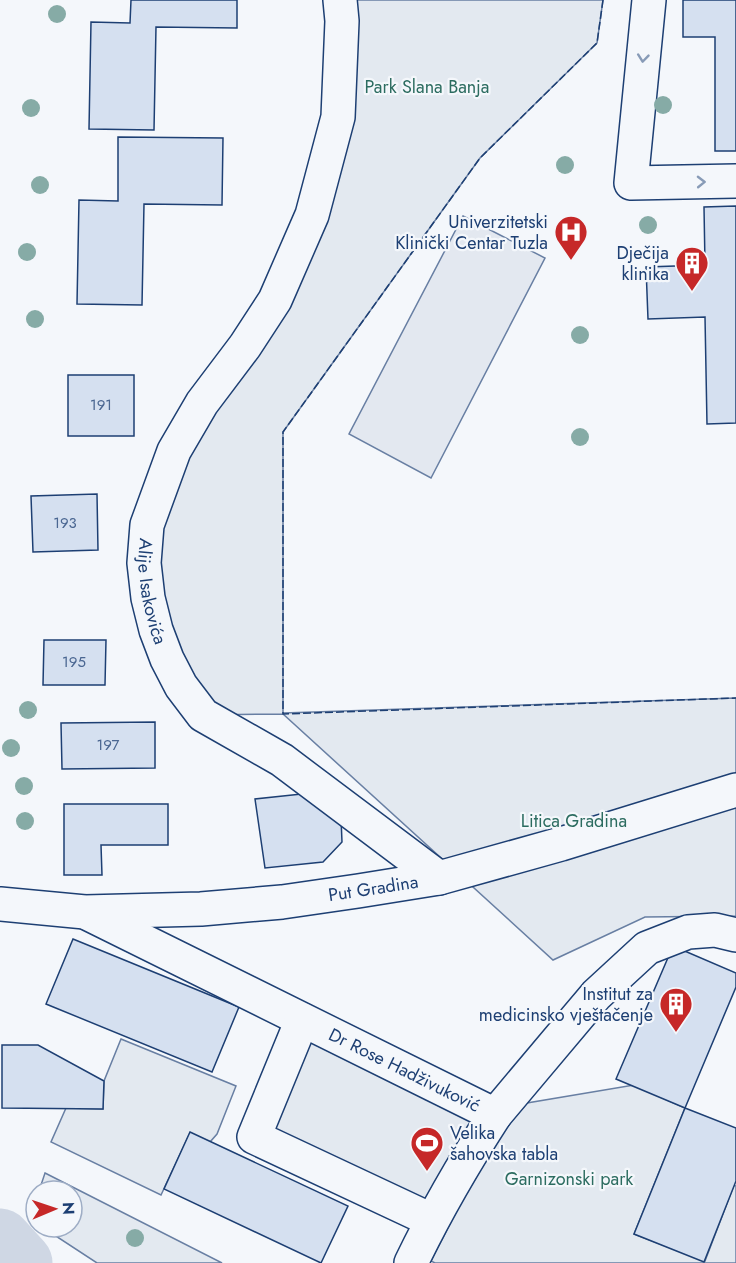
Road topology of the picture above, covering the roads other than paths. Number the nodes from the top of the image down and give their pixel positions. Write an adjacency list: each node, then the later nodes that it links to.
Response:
1 (340, 0): 5 (street, Alije Isakovića)
2 (649, 0): 3 (street, one-way to 3)
3 (736, 181)
4 (736, 790): 5 (street, Put Gradina)
5 (439, 878): 7 (street, Put Gradina)
6 (0, 904): 7 (street, Put Gradina)
7 (85, 912): 9 (street, Dr Rose Hadživuković)
8 (736, 935): 10 (street)
9 (302, 1020): 10 (street, Dr Rose Hadživuković); 11 (street)
10 (495, 1115): 11 (street, Dr Rose Hadživuković)
11 (431, 1220): 12 (street, Dr Rose Hadživuković)
12 (411, 1263)

